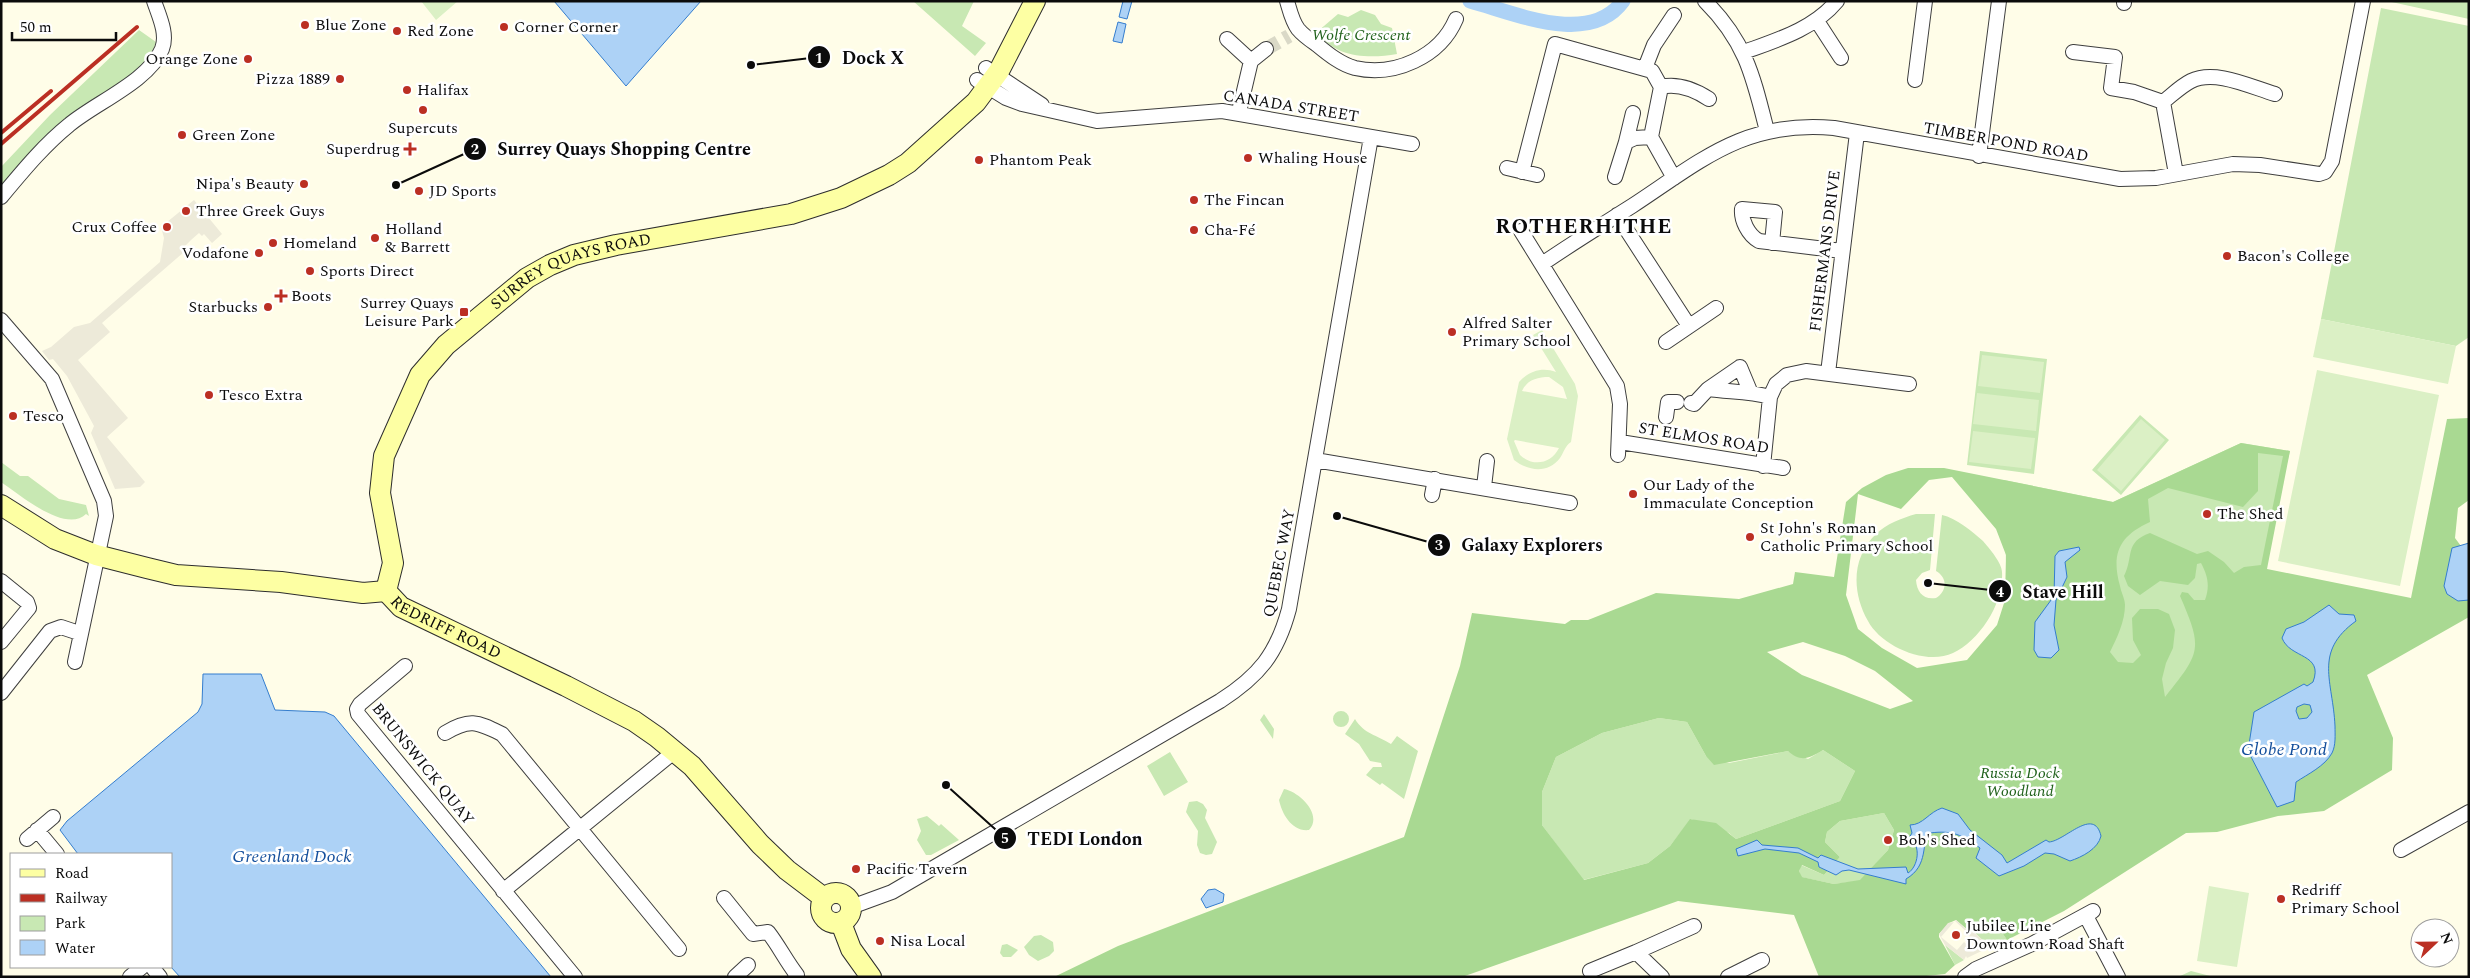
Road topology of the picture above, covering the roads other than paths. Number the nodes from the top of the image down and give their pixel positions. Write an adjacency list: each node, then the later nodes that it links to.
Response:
1 (154, 1): 41 (street)
2 (1024, 1): 20 (main road, SURREY QUAYS ROAD)
3 (1035, 1): 20 (main road, SURREY QUAYS ROAD)
4 (1287, 1): 11 (street)
5 (1705, 1): 15 (street)
6 (1837, 1): 12 (street)
7 (1925, 1): 21 (street)
8 (1999, 1): 34 (street)
9 (2363, 1): 37 (street, TIMBER POND ROAD)
10 (1674, 15): 19 (street)
11 (1456, 19)
12 (1817, 21): 15 (street); 17 (street)
13 (1227, 39): 18 (street)
14 (1266, 49): 18 (street)
15 (1744, 52): 28 (street)
16 (2073, 52): 25 (street)
17 (1841, 58)
18 (1251, 61): 26 (street)
19 (1645, 68): 22 (street); 36 (street)
20 (987, 78): 26 (street, CANADA STREET); 68 (main road, SURREY QUAYS ROAD)
21 (1915, 80)
22 (1661, 86): 24 (street); 31 (street)
23 (2275, 94): 25 (street)
24 (1709, 99)
25 (2163, 102): 37 (street)
26 (1239, 112): 30 (street, CANADA STREET)
27 (1633, 113): 32 (street)
28 (1767, 131): 29 (street, TIMBER POND ROAD); 40 (street, TIMBER POND ROAD)
29 (1857, 133): 34 (street, TIMBER POND ROAD); 45 (street, FISHERMANS DRIVE)
30 (1371, 137): 33 (street, CANADA STREET); 57 (street, QUEBEC WAY)
31 (1651, 137): 32 (street); 40 (street)
32 (1626, 142): 39 (street)
33 (1412, 144)
34 (1979, 156): 37 (street, TIMBER POND ROAD)
35 (1507, 168): 36 (street)
36 (1522, 172): 38 (street)
37 (2176, 174)
38 (1537, 175)
39 (1615, 177)
40 (1674, 178): 42 (street, TIMBER POND ROAD)
41 (1, 197)
42 (1617, 215): 46 (street, TIMBER POND ROAD); 49 (street)
43 (1521, 231): 46 (street)
44 (1772, 243): 45 (street)
45 (1842, 250): 51 (street, FISHERMANS DRIVE)
46 (1542, 264): 59 (street, ST ELMOS ROAD)
47 (1716, 308): 49 (street)
48 (1, 320): 66 (street)
49 (1689, 326): 50 (street)
50 (1666, 342)
51 (1828, 373): 52 (street); 55 (street)
52 (1909, 384)
53 (1708, 389): 54 (street); 54 (street); 56 (street)
54 (1750, 392): 55 (street)
55 (1770, 397): 59 (street)
56 (1666, 416)
57 (1315, 460): 61 (street); 83 (street, QUEBEC WAY)
58 (1487, 461): 62 (street)
59 (1763, 466): 60 (street, ST ELMOS ROAD)
60 (1783, 468)
61 (1435, 479): 62 (street); 63 (street)
62 (1484, 487): 64 (street)
63 (1432, 495)
64 (1570, 503)
65 (1, 505): 66 (main road, REDRIFF ROAD)
66 (96, 555): 68 (main road, REDRIFF ROAD); 69 (street)
67 (1, 581): 70 (street)
68 (386, 591): 75 (main road, REDRIFF ROAD)
69 (79, 633): 71 (street); 73 (street)
70 (1, 642)
71 (74, 662)
72 (405, 666): 81 (street, BRUNSWICK QUAY)
73 (1, 693)
74 (445, 733): 78 (street)
75 (675, 751): 78 (street); 83 (main road, REDRIFF ROAD)
76 (2469, 812): 79 (street)
77 (53, 817): 80 (street)
78 (580, 828): 81 (street); 85 (street)
79 (2400, 850)
80 (56, 853)
81 (504, 891): 93 (street, BRUNSWICK QUAY)
82 (724, 898): 95 (street)
83 (846, 915): 96 (main road)
84 (1694, 926): 86 (street)
85 (679, 949)
86 (1636, 952): 90 (street); 97 (street)
87 (1762, 960): 98 (street)
88 (748, 965): 94 (street)
89 (141, 968): 92 (street)
90 (1590, 971)
91 (2116, 976): 99 (street)
92 (130, 977)
93 (575, 977)
94 (735, 977)
95 (795, 977)
96 (870, 977)
97 (1662, 977)
98 (1728, 977)
99 (1965, 977)

